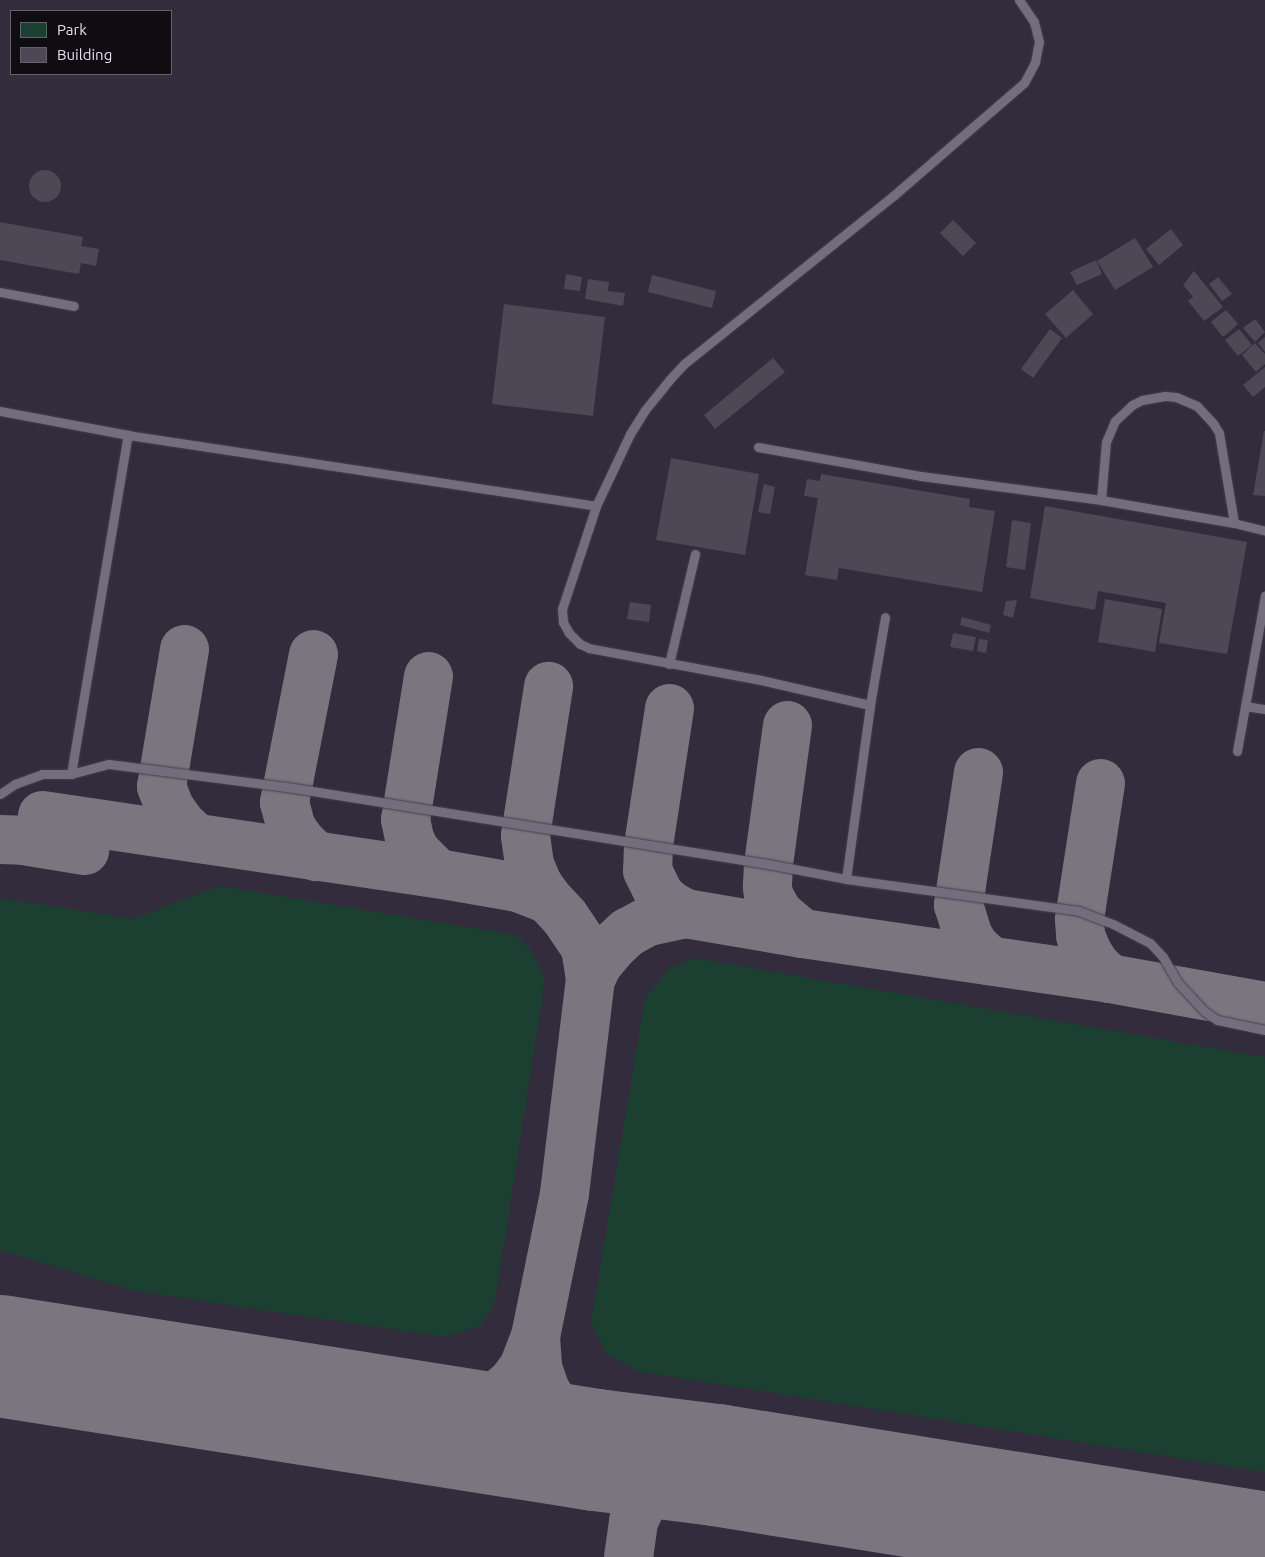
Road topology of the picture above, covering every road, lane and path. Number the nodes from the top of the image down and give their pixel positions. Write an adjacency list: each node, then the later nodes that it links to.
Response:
1 (1019, 0): 8 (lane)
2 (0, 292): 3 (lane)
3 (74, 306)
4 (0, 411): 5 (lane)
5 (128, 435): 8 (lane); 19 (lane)
6 (758, 447): 7 (lane)
7 (1101, 500): 9 (lane); 9 (lane)
8 (596, 506): 14 (lane)
9 (1234, 523): 10 (lane)
10 (1265, 531)
11 (695, 554): 14 (lane)
12 (1265, 595): 16 (lane)
13 (886, 617): 15 (lane)
14 (669, 664): 15 (lane)
15 (870, 705): 21 (lane)
16 (1245, 706): 17 (lane); 18 (lane)
17 (1265, 709)
18 (1237, 751)
19 (70, 774): 20 (lane); 21 (lane)
20 (0, 794)
21 (846, 879): 22 (lane)
22 (1265, 1030)

